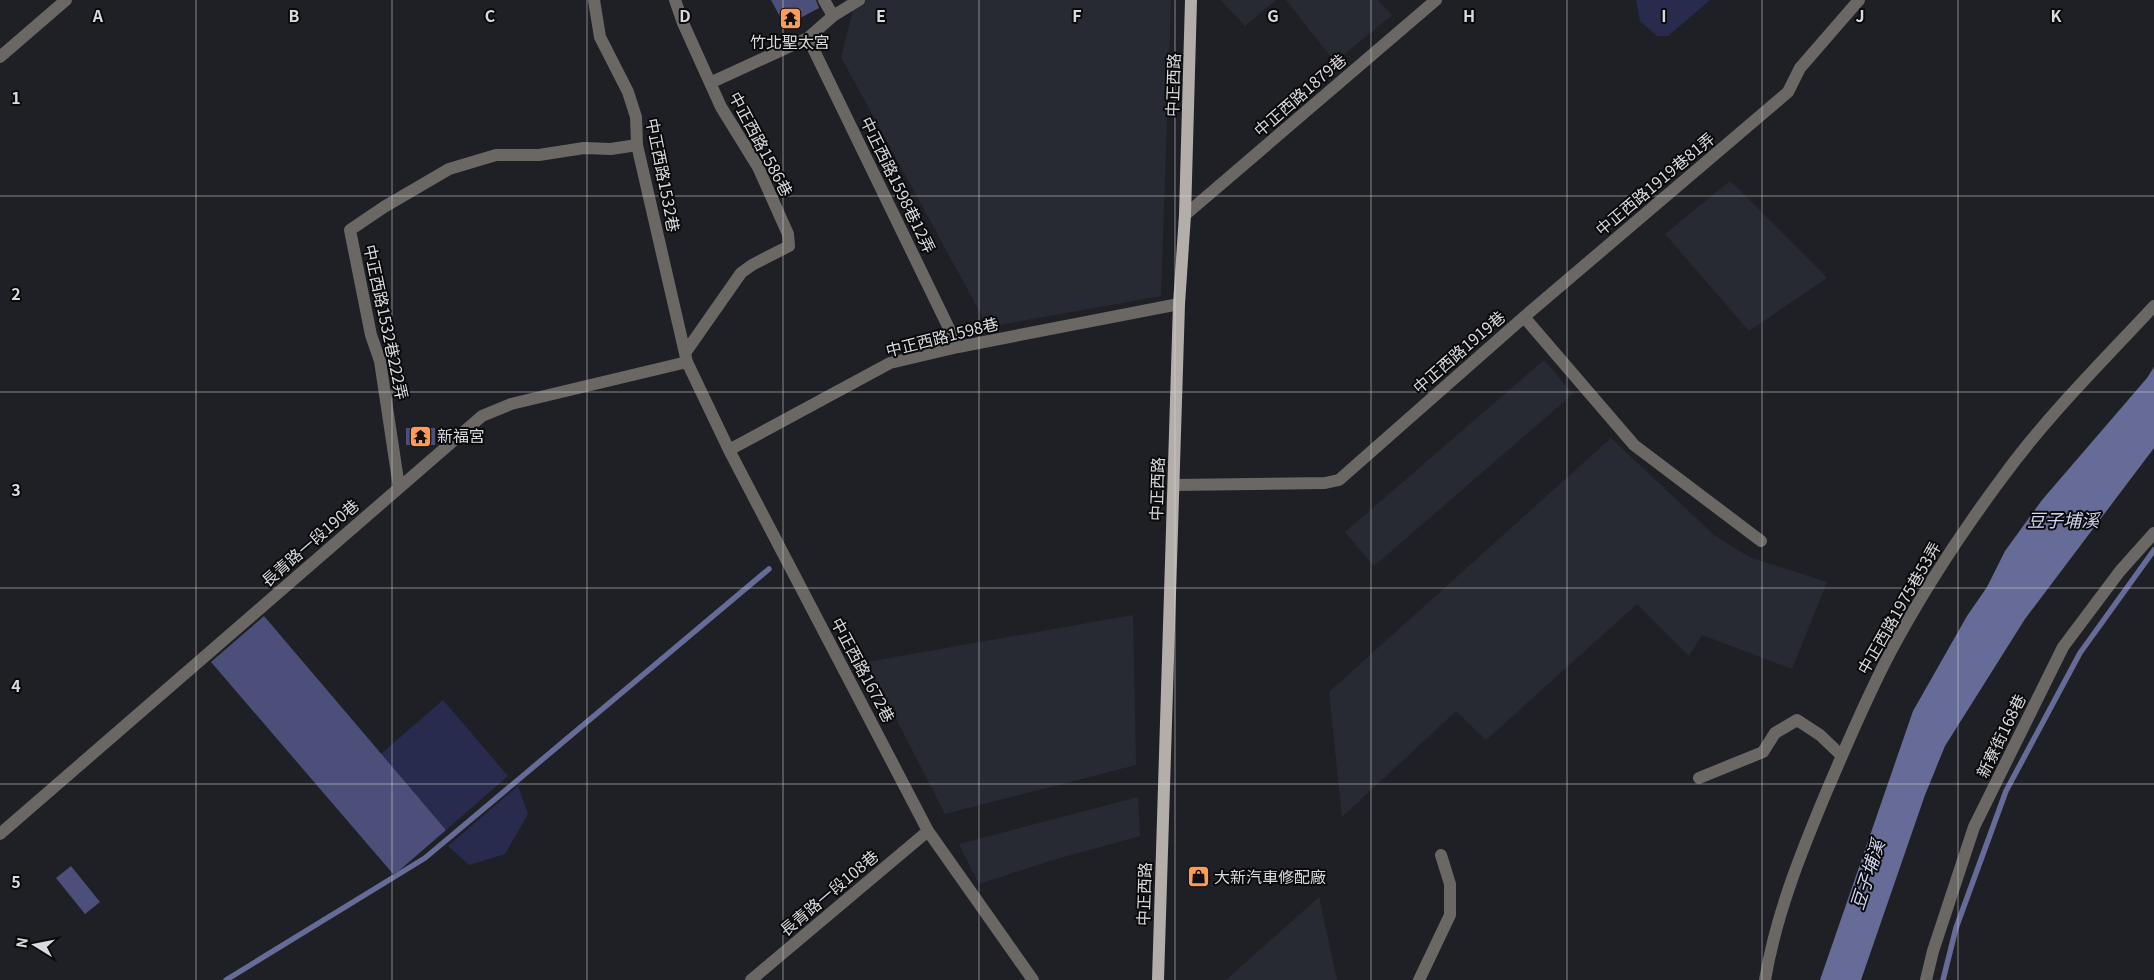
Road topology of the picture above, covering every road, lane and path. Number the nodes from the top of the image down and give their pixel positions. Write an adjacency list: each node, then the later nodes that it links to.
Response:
1 (66, 0): 11 (street)
2 (594, 0): 13 (street, 中正西路1532巷)
3 (675, 0): 12 (street, 中正西路1586巷)
4 (824, 0): 9 (street)
5 (859, 0): 9 (street, 中正西路1586巷)
6 (1192, 0): 14 (main road, 中正西路)
7 (1436, 0): 14 (street, 中正西路1879巷)
8 (1859, 0): 17 (street, 中正西路1919巷81弄)
9 (833, 16): 10 (street, 中正西路1586巷)
10 (808, 38): 12 (street, 中正西路1586巷); 18 (street, 中正西路1598巷12弄)
11 (0, 57)
12 (712, 82): 19 (street, 中正西路1586巷)
13 (637, 145): 19 (street, 中正西路1532巷); 22 (street, 中正西路1532巷222弄)
14 (1185, 214): 15 (main road, 中正西路)
15 (1179, 304): 18 (street, 中正西路1598巷); 21 (main road, 中正西路)
16 (2154, 306): 25 (street, 中正西路1975巷53弄)
17 (1524, 317): 21 (street, 中正西路1919巷); 24 (street, 中正西路1919巷)
18 (958, 347): 20 (street, 中正西路1598巷)
19 (686, 357): 20 (street, 中正西路1672巷); 22 (street, 長青路一段190巷)
20 (729, 450): 27 (street, 中正西路1672巷)
21 (1174, 485): 32 (main road, 中正西路)
22 (399, 487): 28 (street, 長青路一段190巷)
23 (2154, 533): 35 (street, 新寮街168巷)
24 (1761, 541)
25 (1842, 756): 26 (street); 34 (street, 中正西路1975巷53弄)
26 (1699, 778)
27 (928, 831): 30 (street, 長青路一段108巷); 31 (street, 中正西路1672巷)
28 (0, 834)
29 (1441, 855): 33 (street)
30 (751, 980)
31 (1033, 980)
32 (1158, 980)
33 (1419, 980)
34 (1765, 980)
35 (1926, 980)

